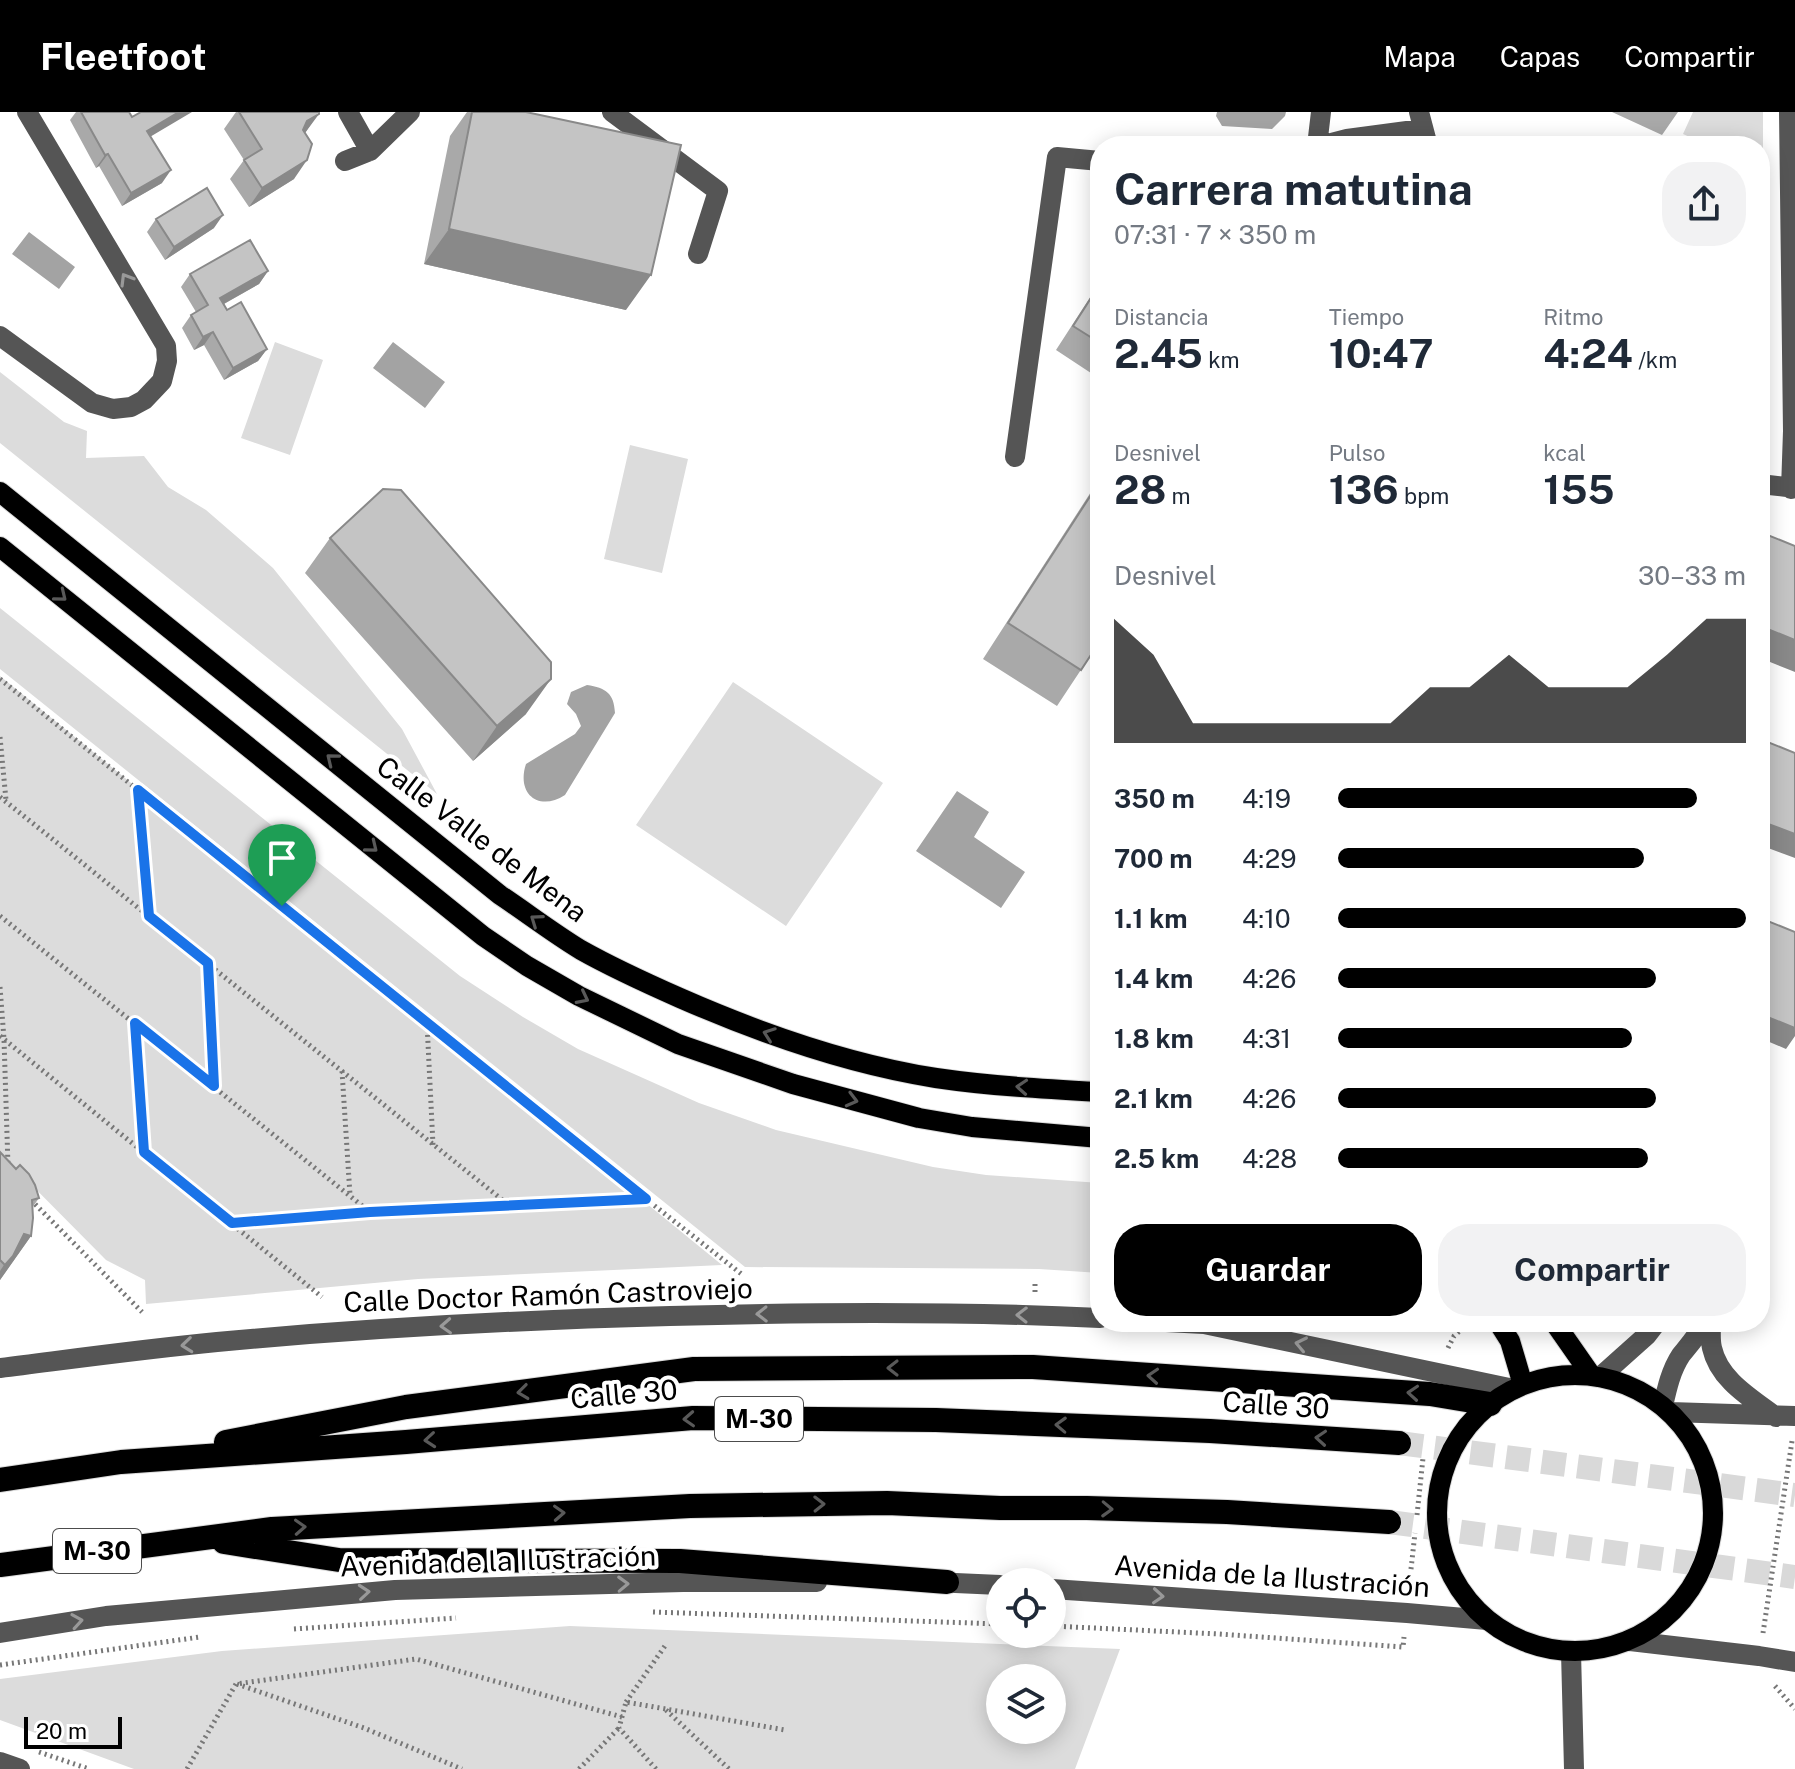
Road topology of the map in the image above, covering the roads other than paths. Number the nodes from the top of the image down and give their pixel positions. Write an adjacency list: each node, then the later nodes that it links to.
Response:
1 (27, 112): 14 (street, one-way to 1)
2 (348, 112): 10 (street)
3 (410, 112): 10 (street)
4 (612, 112): 13 (street)
5 (1321, 112): 8 (street)
6 (1789, 112): 17 (street)
7 (1423, 129): 9 (street)
8 (1319, 136)
9 (1370, 136)
10 (370, 151): 12 (street)
11 (1090, 160): 15 (street)
12 (345, 161)
13 (698, 254)
14 (0, 336)
15 (1015, 457)
16 (1770, 485): 17 (street)
17 (1793, 488)
18 (0, 492): 20 (main road, Calle Valle de Mena, one-way to 18)
19 (0, 547): 21 (main road, one-way to 21)
20 (1090, 1091)
21 (1090, 1137)
22 (1090, 1318): 29 (street, Calle Doctor Ramón Castroviejo, one-way to 29)
23 (1247, 1332): 31 (street, one-way to 23)
24 (1504, 1332): 31 (main road)
25 (1562, 1332): 30 (main road)
26 (1649, 1332): 30 (street)
27 (1701, 1332): 33 (street)
28 (1710, 1332): 34 (street)
29 (0, 1368)
30 (1595, 1376): 31 (main road); 33 (main road)
31 (1519, 1387): 32 (main road)
32 (1490, 1404): 36 (highway, one-way to 36); 44 (main road)
33 (1667, 1409): 34 (street); 46 (main road)
34 (1788, 1423)
35 (1399, 1443): 36 (highway, Calle 30 / M-30, one-way to 36)
36 (121, 1462): 37 (highway, Calle 30 / M-30)
37 (0, 1480)
38 (1389, 1522): 39 (highway, M-30, one-way to 38)
39 (194, 1538): 40 (highway, M-30); 41 (highway)
40 (0, 1565)
41 (947, 1582): 42 (street, Avenida de la Ilustración); 45 (street, Avenida de la Ilustración, one-way to 41)
42 (986, 1584)
43 (1066, 1590): 44 (street, Avenida de la Ilustración, one-way to 44)
44 (1487, 1620): 47 (main road)
45 (0, 1633)
46 (1630, 1641): 47 (main road); 48 (street)
47 (1571, 1652): 51 (street)
48 (1795, 1662)
49 (0, 1762): 50 (street)
50 (20, 1769)
51 (1574, 1769)

